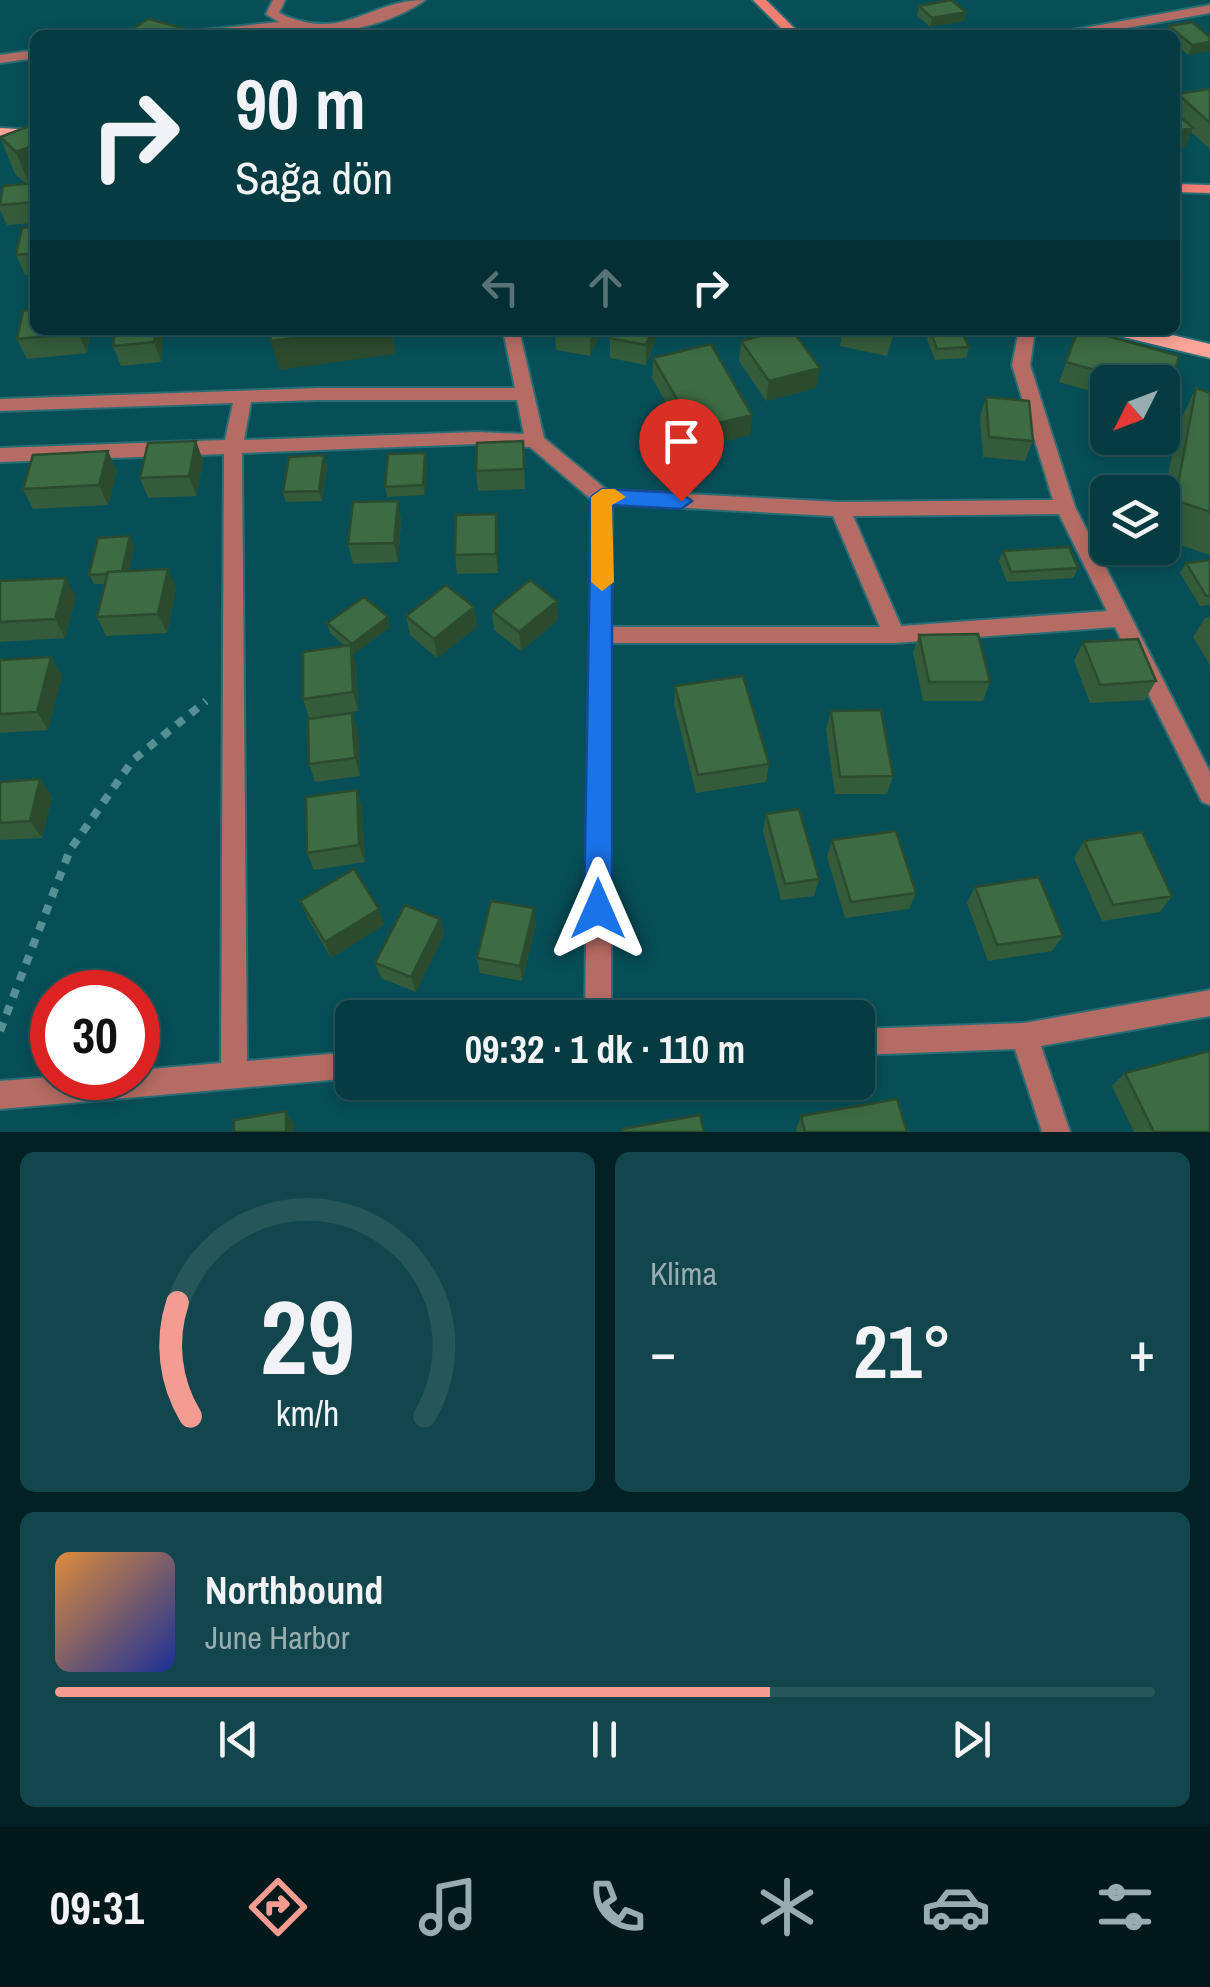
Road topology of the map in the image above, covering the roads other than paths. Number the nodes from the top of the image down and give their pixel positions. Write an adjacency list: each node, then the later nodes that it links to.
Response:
1 (280, 0): 7 (street)
2 (419, 0): 8 (street)
3 (758, 0): 10 (street)
4 (1170, 0): 6 (street)
5 (1210, 9): 6 (street)
6 (1186, 12): 11 (street)
7 (289, 24): 8 (street); 9 (street)
8 (365, 28)
9 (237, 30)
10 (790, 30)
11 (1093, 30)
12 (30, 55): 13 (street)
13 (0, 58)
14 (0, 133): 15 (main road)
15 (30, 135)
16 (1180, 188): 17 (street)
17 (1210, 190)
18 (512, 335): 22 (street)
19 (1025, 335): 29 (street)
20 (1143, 335): 21 (main road)
21 (1210, 351)
22 (525, 394): 23 (street); 25 (street)
23 (243, 398): 24 (street); 26 (street)
24 (0, 405)
25 (534, 441): 26 (street); 28 (street)
26 (232, 448): 27 (street); 40 (street)
27 (0, 454)
28 (602, 497): 30 (street); 32 (street)
29 (1065, 507): 30 (street); 31 (street)
30 (840, 509): 33 (street)
31 (1118, 618): 33 (street); 34 (street)
32 (603, 635): 33 (street); 35 (street)
33 (894, 635)
34 (1210, 796)
35 (598, 1000)
36 (1210, 1003): 37 (street)
37 (1024, 1036): 38 (street); 42 (street)
38 (875, 1041)
39 (335, 1067): 40 (street)
40 (234, 1077): 41 (street)
41 (0, 1095)
42 (1056, 1132)

